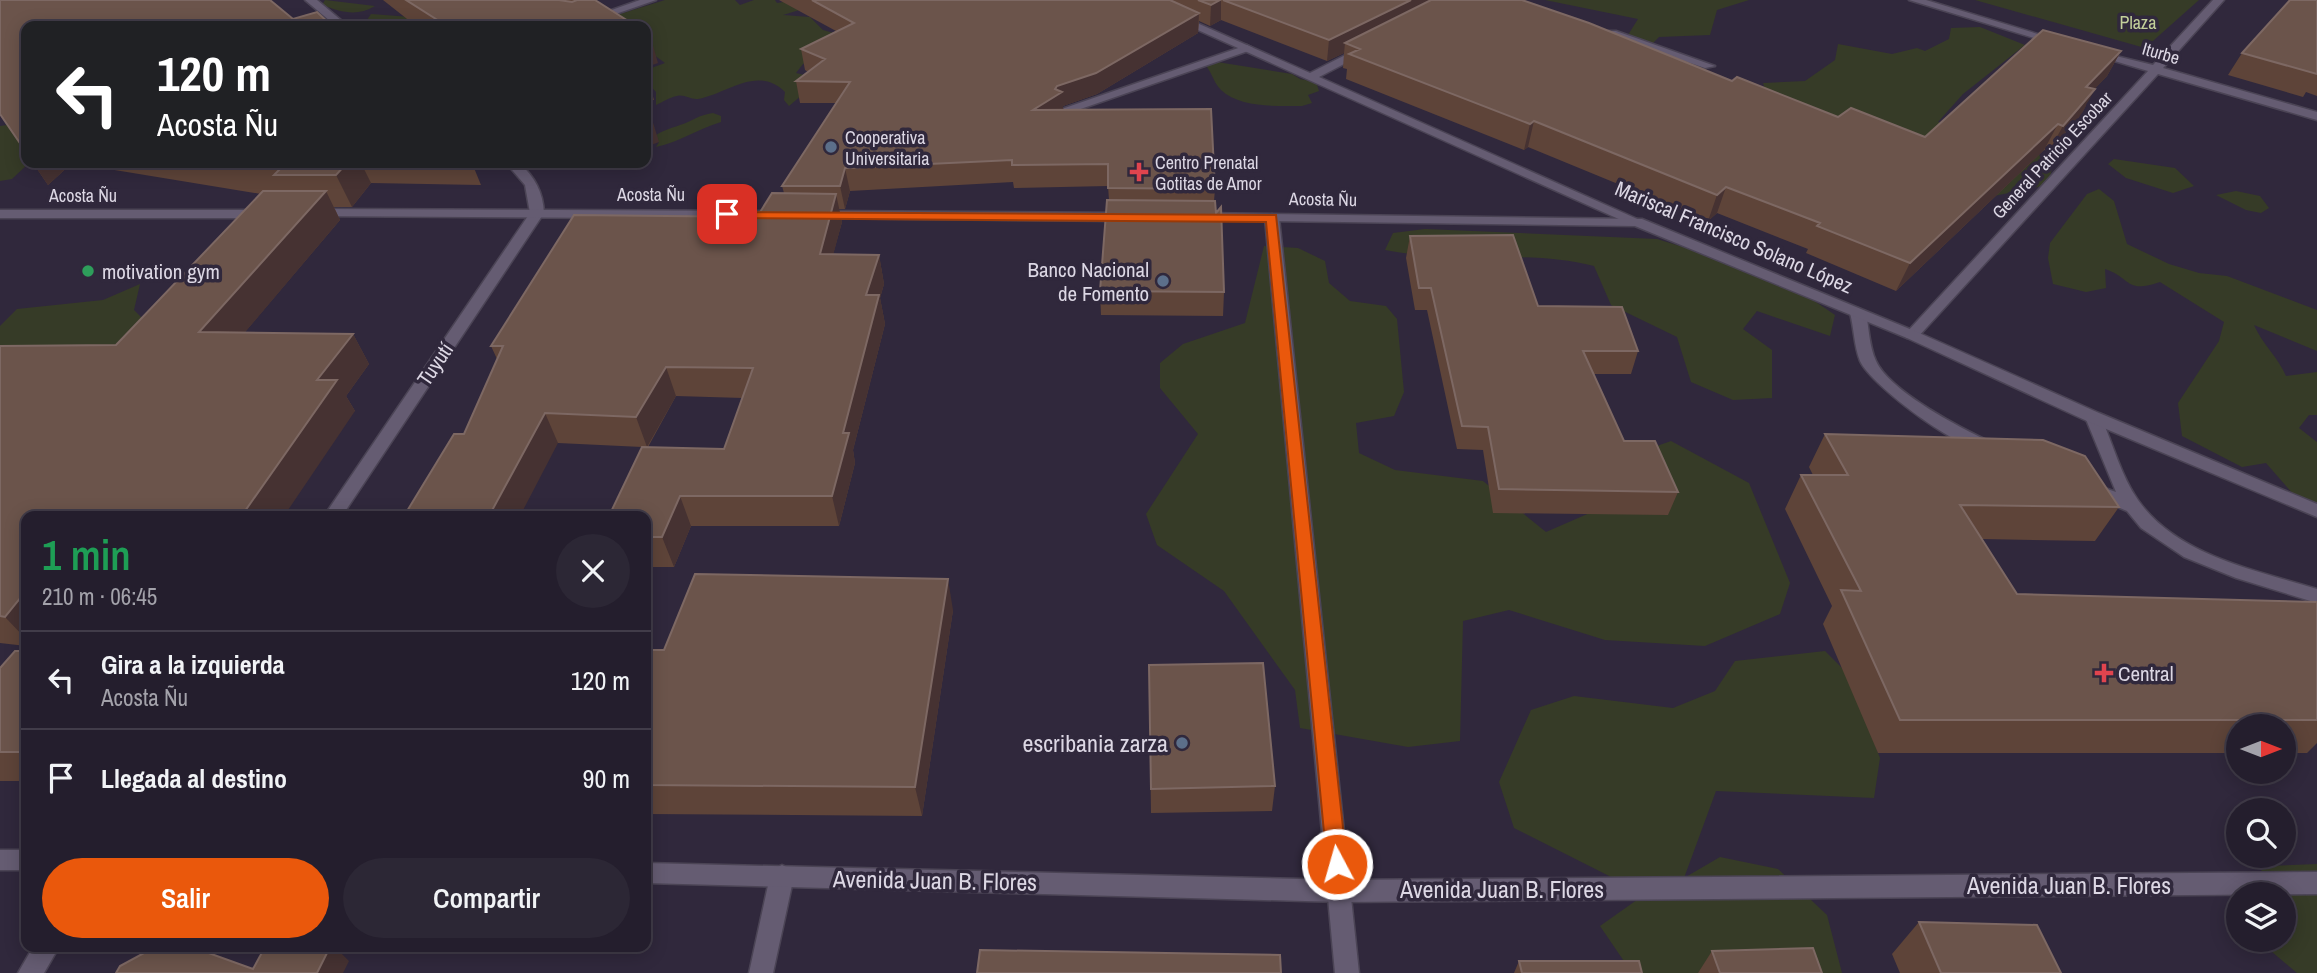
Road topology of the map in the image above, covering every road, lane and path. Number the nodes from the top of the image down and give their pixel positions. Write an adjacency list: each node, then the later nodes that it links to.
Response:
1 (310, 0): 6 (street)
2 (651, 0): 7 (street)
3 (1136, 0): 11 (street, Mariscal Francisco Solano López)
4 (1914, 0): 10 (street)
5 (2219, 0): 14 (street, General Patricio Escobar)
6 (337, 21)
7 (586, 21)
8 (1604, 31): 13 (street)
9 (1374, 44): 15 (street)
10 (2067, 44)
11 (1247, 48): 15 (street, Mariscal Francisco Solano López); 16 (street)
12 (2079, 48): 14 (street, Iturbe)
13 (1709, 66)
14 (2156, 70): 17 (street, Iturbe); 28 (street, General Patricio Escobar)
15 (1312, 76): 26 (street, Mariscal Francisco Solano López)
16 (1065, 110)
17 (2317, 116)
18 (518, 168): 20 (street)
19 (303, 213): 20 (street, Acosta Ñu)
20 (537, 213): 23 (street, Acosta Ñu); 33 (street, Tuyutí)
21 (0, 214): 22 (street, Acosta Ñu)
22 (275, 214)
23 (1147, 217)
24 (1188, 217): 25 (street, Acosta Ñu)
25 (1272, 218): 26 (street, Acosta Ñu); 43 (street)
26 (1637, 222): 27 (street, Mariscal Francisco Solano López)
27 (1858, 313): 28 (street, Mariscal Francisco Solano López); 30 (street)
28 (1912, 335): 29 (street, Mariscal Francisco Solano López)
29 (2093, 417): 32 (street); 34 (street, Mariscal Francisco Solano López)
30 (2004, 454)
31 (2081, 485): 32 (street)
32 (2132, 506): 35 (street)
33 (336, 511)
34 (2317, 511)
35 (2292, 588): 36 (street); 37 (street)
36 (2317, 596)
37 (2311, 617)
38 (0, 860): 39 (street)
39 (21, 860)
40 (651, 873): 41 (street, Avenida Juan B. Flores)
41 (782, 876): 43 (street, Avenida Juan B. Flores); 46 (street)
42 (2317, 883): 43 (street, Avenida Juan B. Flores)
43 (1340, 891): 47 (street)
44 (44, 952): 45 (street)
45 (30, 973)
46 (761, 973)
47 (1347, 973)

